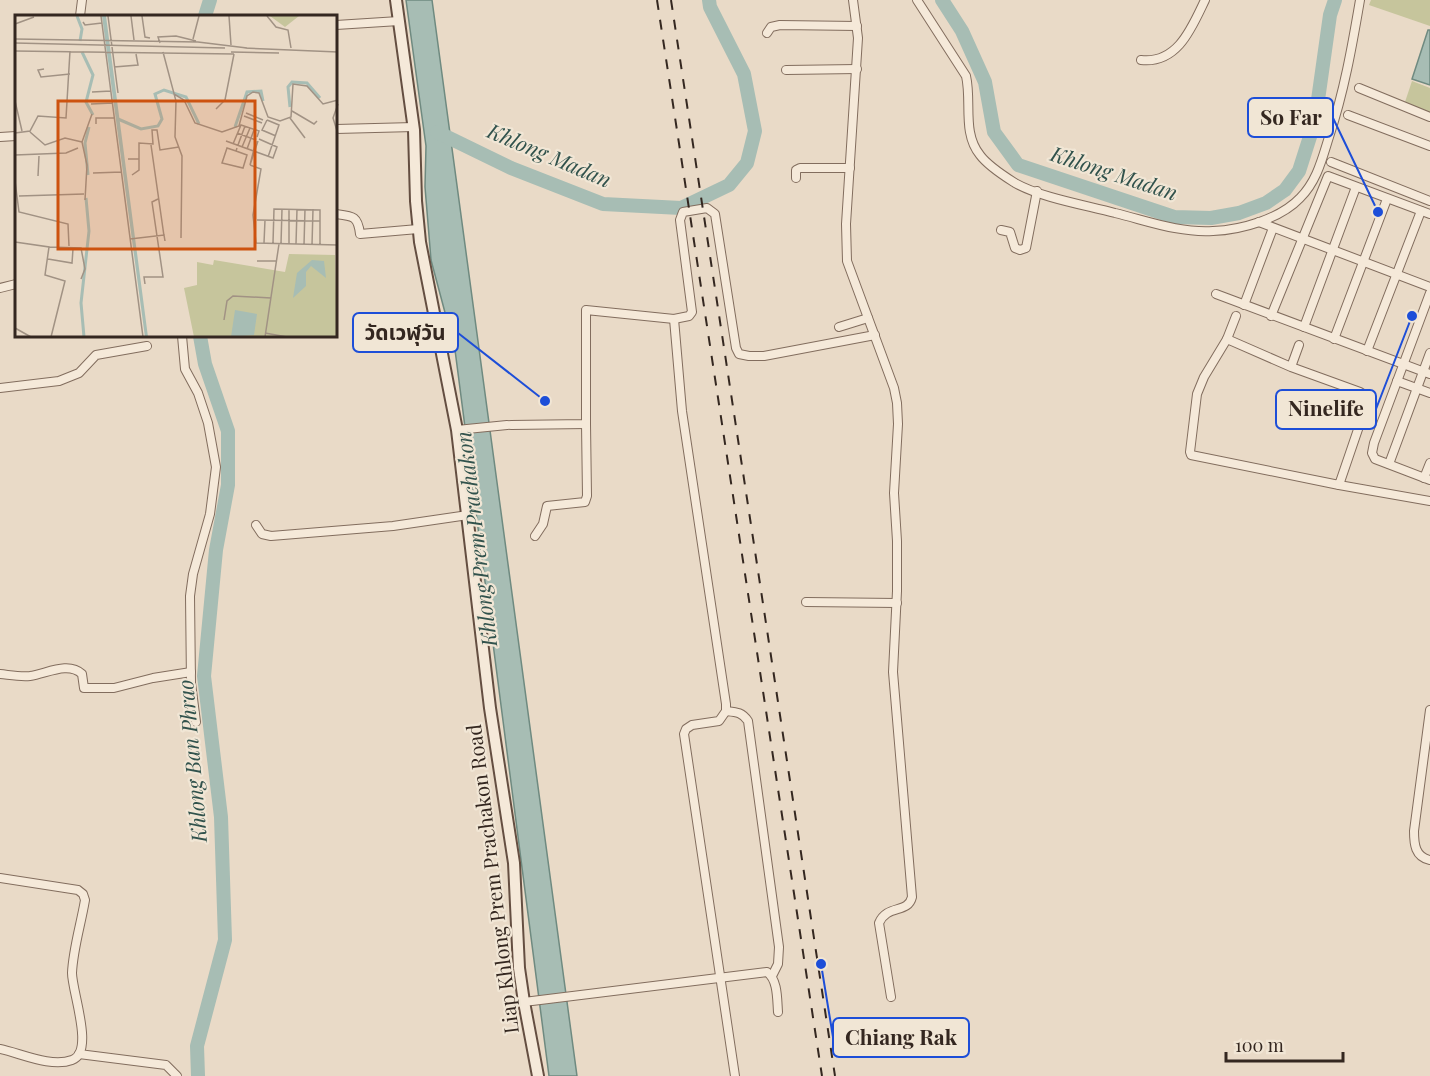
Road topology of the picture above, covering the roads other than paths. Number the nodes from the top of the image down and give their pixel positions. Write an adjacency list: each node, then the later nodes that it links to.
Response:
1 (82, 0): 7 (street)
2 (396, 0): 8 (street, Liap Khlong Prem Prachakon Road)
3 (853, 0): 10 (street)
4 (917, 0): 27 (street)
5 (1205, 0): 12 (street)
6 (1360, 0): 33 (street)
7 (80, 15)
8 (399, 21): 9 (street); 18 (street, Liap Khlong Prem Prachakon Road)
9 (338, 25)
10 (857, 26): 11 (street); 13 (street)
11 (767, 33)
12 (1142, 60)
13 (856, 69): 14 (street); 24 (street)
14 (786, 70)
15 (1359, 88): 17 (street)
16 (1348, 115): 22 (street)
17 (1430, 117)
18 (414, 127): 19 (street); 35 (street, Liap Khlong Prem Prachakon Road)
19 (338, 129)
20 (15, 136): 21 (street)
21 (0, 137)
22 (1430, 146)
23 (1331, 162): 29 (street)
24 (850, 168): 25 (street); 50 (street)
25 (796, 178)
26 (1356, 187): 28 (street); 37 (street); 38 (street)
27 (1037, 191): 33 (street); 36 (street)
28 (1387, 199): 30 (street); 39 (street)
29 (1430, 201)
30 (1421, 211): 32 (street); 40 (street)
31 (338, 214): 35 (street)
32 (1430, 214)
33 (1259, 222): 34 (street)
34 (1273, 228): 37 (street); 47 (street)
35 (418, 229): 70 (street, Liap Khlong Prem Prachakon Road)
36 (1001, 230)
37 (1301, 238): 38 (street); 49 (street)
38 (1333, 251): 39 (street); 53 (street)
39 (1363, 262): 40 (street); 57 (street)
40 (1396, 275): 43 (street); 60 (street)
41 (1430, 277): 43 (street)
42 (15, 284): 44 (street)
43 (1430, 286)
44 (0, 288)
45 (1430, 293): 62 (street)
46 (1216, 294): 47 (street)
47 (1244, 304): 49 (street)
48 (1236, 316): 56 (street)
49 (1271, 316): 53 (street)
50 (868, 318): 52 (street); 54 (street)
51 (674, 320): 54 (street); 69 (street); 84 (street)
52 (839, 327)
53 (1304, 327): 57 (street)
54 (874, 335): 80 (street)
55 (182, 338): 81 (street)
56 (1227, 339): 63 (street); 74 (street)
57 (1334, 339): 60 (street)
58 (1299, 345): 63 (street)
59 (147, 346): 66 (street)
60 (1367, 351): 62 (street)
61 (1430, 353): 64 (street)
62 (1403, 364): 64 (street); 65 (street)
63 (1291, 367): 74 (street)
64 (1427, 373): 67 (street)
65 (1397, 381): 67 (street); 71 (street)
66 (0, 388)
67 (1417, 388): 68 (street); 71 (street)
68 (1430, 393)
69 (586, 424): 70 (street); 78 (street)
70 (460, 429): 76 (street, Liap Khlong Prem Prachakon Road)
71 (1389, 464): 73 (street)
72 (1430, 464): 73 (street)
73 (1427, 479)
74 (1339, 485): 75 (street)
75 (1430, 501)
76 (468, 515): 77 (street); 91 (street, Liap Khlong Prem Prachakon Road)
77 (256, 525)
78 (535, 536)
79 (806, 602): 80 (street)
80 (897, 603): 90 (street)
81 (191, 672): 82 (street); 85 (street)
82 (0, 674)
83 (1430, 710): 86 (street)
84 (726, 711): 88 (street); 89 (street)
85 (196, 722)
86 (1430, 860)
87 (0, 878): 94 (street)
88 (772, 976): 89 (street); 92 (street)
89 (721, 979): 91 (street); 97 (street)
90 (891, 997)
91 (528, 1002): 96 (street, Liap Khlong Prem Prachakon Road)
92 (778, 1012)
93 (0, 1049): 94 (street)
94 (79, 1054): 95 (street)
95 (177, 1076)
96 (538, 1076)
97 (735, 1076)

